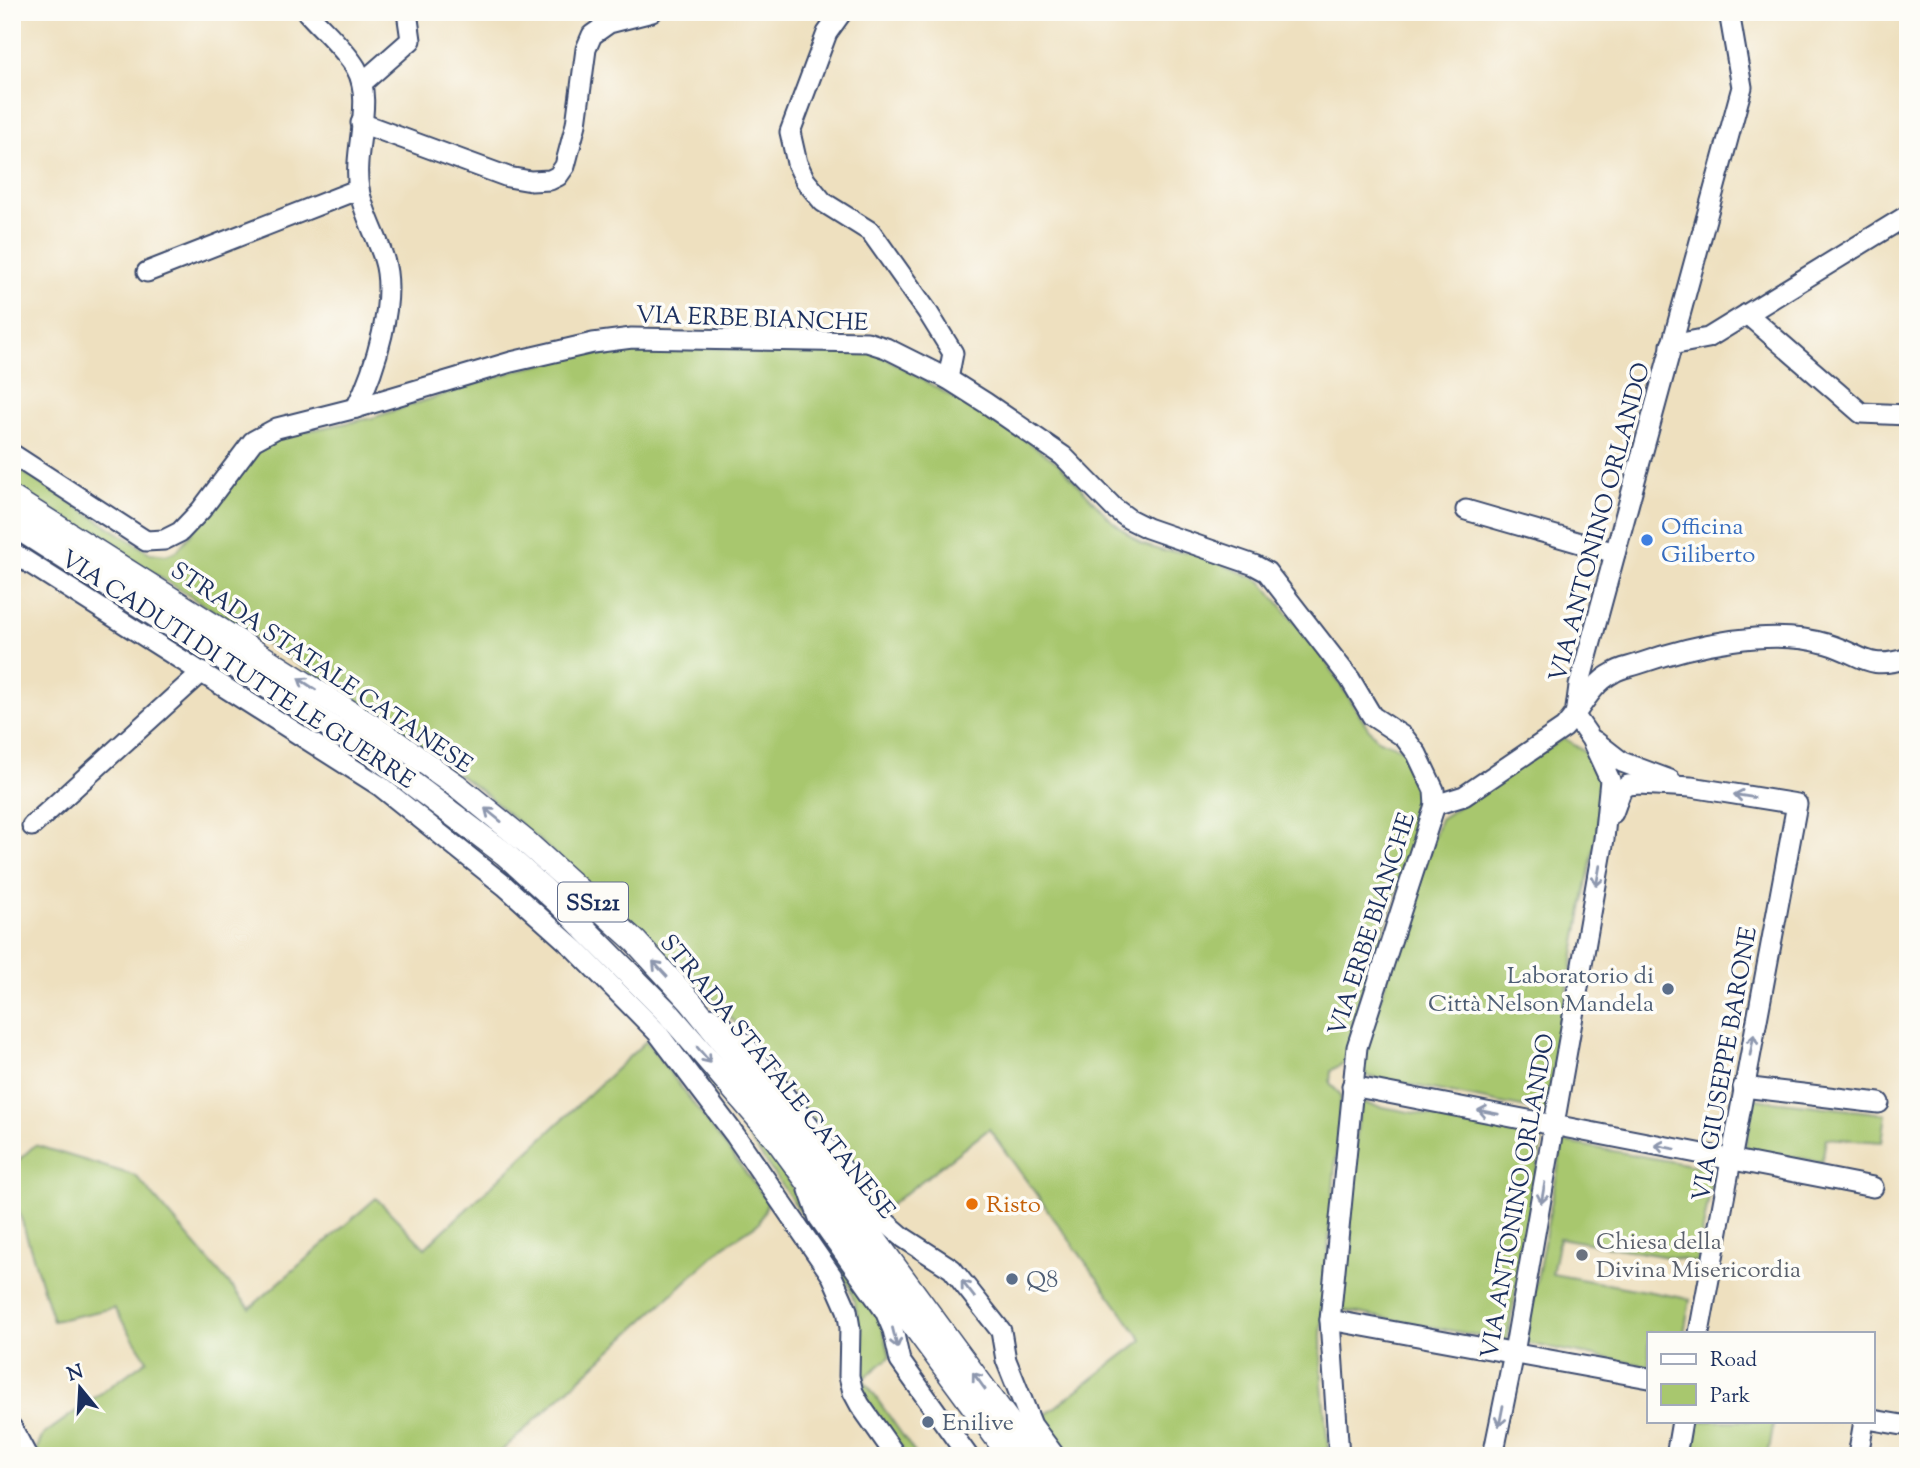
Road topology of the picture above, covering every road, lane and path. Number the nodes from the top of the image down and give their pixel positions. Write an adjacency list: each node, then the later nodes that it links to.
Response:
1 (307, 12): 6 (street)
2 (407, 12): 6 (street)
3 (652, 12): 7 (street)
4 (842, 12): 13 (street)
5 (1729, 12): 12 (street, VIA ANTONINO ORLANDO)
6 (362, 83): 7 (street)
7 (361, 123): 8 (street)
8 (359, 189): 10 (street); 14 (street)
9 (1908, 215): 11 (street)
10 (147, 272)
11 (1748, 314): 12 (street); 15 (street)
12 (1671, 345): 20 (street, VIA ANTONINO ORLANDO)
13 (948, 379): 14 (street, VIA ERBE BIANCHE); 27 (street, VIA ERBE BIANCHE)
14 (356, 408): 16 (street, VIA ERBE BIANCHE)
15 (1908, 415)
16 (12, 454)
17 (12, 498): 30 (main road, STRADA STATALE CATANESE / SS121, one-way to 17)
18 (1466, 510): 20 (street)
19 (12, 524): 36 (main road, STRADA STATALE CATANESE / SS121, one-way to 36)
20 (1615, 553): 24 (street, VIA ANTONINO ORLANDO)
21 (12, 555): 23 (street, VIA CADUTI DI TUTTE LE GUERRE)
22 (1908, 658): 24 (street)
23 (202, 672): 28 (street); 48 (street, VIA CADUTI DI TUTTE LE GUERRE)
24 (1575, 716): 25 (street, VIA ANTONINO ORLANDO); 27 (street)
25 (1591, 739): 26 (street); 29 (street, VIA ANTONINO ORLANDO)
26 (1691, 787): 29 (street); 32 (street, VIA GIUSEPPE BARONE, one-way to 26)
27 (1434, 805): 31 (street, VIA ERBE BIANCHE)
28 (32, 826)
29 (1603, 844): 34 (street, VIA ANTONINO ORLANDO, one-way to 34)
30 (691, 1002): 51 (main road, STRADA STATALE CATANESE / SS121, one-way to 30); 52 (street, one-way to 30)
31 (1352, 1086): 34 (street, one-way to 31); 38 (street, VIA ERBE BIANCHE)
32 (1744, 1087): 33 (street); 35 (street, VIA GIUSEPPE BARONE)
33 (1879, 1103)
34 (1555, 1125): 35 (street, one-way to 34); 40 (street, VIA ANTONINO ORLANDO, one-way to 40)
35 (1732, 1160): 37 (street); 39 (street, VIA GIUSEPPE BARONE)
36 (802, 1173): 49 (street, one-way to 49); 50 (main road, STRADA STATALE CATANESE / SS121)
37 (1873, 1187)
38 (1330, 1320): 40 (street); 53 (street, VIA ERBE BIANCHE)
39 (1699, 1332)
40 (1514, 1353): 41 (street); 54 (street, VIA ANTONINO ORLANDO, one-way to 54)
41 (1647, 1378)
42 (1874, 1420): 45 (street)
43 (1682, 1422): 55 (street)
44 (1864, 1422): 56 (street)
45 (1908, 1426)
46 (12, 1428): 47 (street)
47 (27, 1456)
48 (896, 1456)
49 (968, 1456)
50 (1010, 1456)
51 (1034, 1456)
52 (1055, 1456)
53 (1339, 1456)
54 (1493, 1456)
55 (1676, 1456)
56 (1858, 1456)

